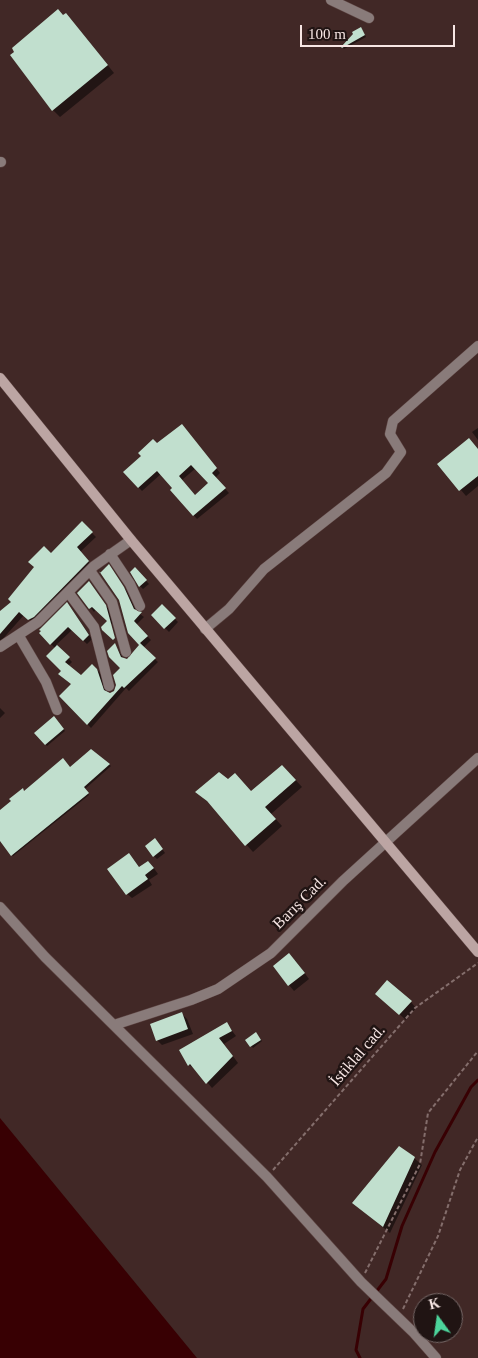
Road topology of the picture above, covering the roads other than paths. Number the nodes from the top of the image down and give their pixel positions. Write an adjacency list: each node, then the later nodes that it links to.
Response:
1 (331, 0): 2 (street)
2 (369, 18)
3 (478, 346): 10 (street)
4 (0, 378): 5 (main road)
5 (131, 540): 6 (street); 10 (main road)
6 (110, 554): 7 (street); 9 (street)
7 (91, 572): 8 (street); 13 (street)
8 (68, 592): 11 (street); 14 (street)
9 (140, 606)
10 (205, 629): 17 (main road)
11 (19, 636): 12 (street); 15 (street)
12 (0, 647)
13 (126, 652)
14 (109, 686)
15 (57, 710)
16 (478, 758): 17 (street, Barış Cad.)
17 (385, 842): 19 (main road); 20 (street, Barış Cad.)
18 (0, 907): 20 (street)
19 (478, 952)
20 (114, 1025): 21 (street)
21 (436, 1358)

